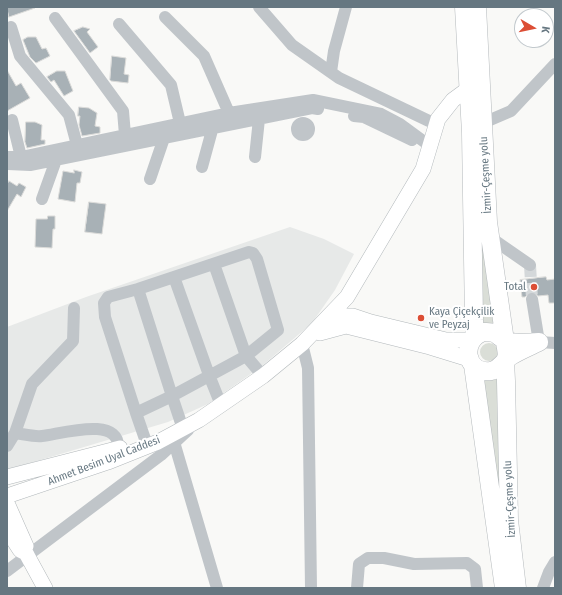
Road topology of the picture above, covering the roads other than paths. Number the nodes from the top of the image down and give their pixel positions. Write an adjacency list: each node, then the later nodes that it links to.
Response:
1 (259, 7): 10 (street)
2 (346, 7): 10 (street)
3 (464, 7): 11 (highway, İzmir-Çeşme yolu)
4 (478, 7): 19 (highway, İzmir-Çeşme yolu)
5 (165, 17): 13 (street)
6 (55, 18): 22 (street)
7 (119, 24): 17 (street)
8 (10, 27): 24 (street)
9 (555, 64): 19 (street)
10 (331, 72): 20 (street)
11 (468, 90): 20 (main road); 42 (highway, İzmir-Çeşme yolu)
12 (312, 108): 15 (street); 18 (street); 26 (street)
13 (229, 113): 14 (street); 26 (street)
14 (216, 116): 17 (street); 21 (street)
15 (259, 119): 21 (street); 29 (street)
16 (12, 120): 28 (street)
17 (180, 123): 22 (street)
18 (305, 123)
19 (483, 123): 35 (highway, İzmir-Çeşme yolu)
20 (437, 124): 26 (main road)
21 (213, 128): 23 (street); 32 (street)
22 (125, 135): 24 (street); 25 (street)
23 (164, 138): 25 (street); 33 (street)
24 (77, 145): 28 (street)
25 (120, 147): 30 (street)
26 (428, 151): 43 (main road)
27 (7, 157): 28 (street)
28 (21, 157)
29 (255, 157)
30 (56, 160): 31 (street); 34 (street)
31 (7, 164)
32 (202, 167)
33 (150, 179)
34 (42, 200)
35 (491, 238): 37 (street); 44 (highway, İzmir-Çeşme yolu)
36 (214, 264): 38 (street); 46 (street); 46 (street)
37 (530, 265)
38 (174, 277): 39 (street); 49 (street)
39 (138, 290): 51 (street); 53 (street)
40 (532, 299): 45 (street)
41 (74, 308): 56 (street)
42 (473, 338): 43 (main road); 44 (highway); 48 (highway)
43 (306, 340): 48 (main road); 50 (main road, Ahmet Besim Uyal Caddesi); 70 (street)
44 (505, 341): 45 (highway); 47 (highway)
45 (547, 343): 47 (highway)
46 (246, 356): 49 (street); 50 (street)
47 (505, 361): 48 (highway); 74 (highway, İzmir-Çeşme yolu)
48 (471, 362): 73 (highway, İzmir-Çeşme yolu)
49 (209, 375): 51 (street); 52 (street)
50 (263, 376): 52 (main road, Ahmet Besim Uyal Caddesi)
51 (172, 396): 53 (street); 55 (street)
52 (221, 405): 54 (main road, Ahmet Besim Uyal Caddesi)
53 (136, 413): 57 (street)
54 (199, 420): 55 (main road, Ahmet Besim Uyal Caddesi); 58 (street); 62 (main road, Ahmet Besim Uyal Caddesi)
55 (182, 426): 57 (main road, Ahmet Besim Uyal Caddesi)
56 (15, 433): 59 (street); 60 (street)
57 (146, 439): 60 (main road, Ahmet Besim Uyal Caddesi)
58 (174, 442): 65 (street); 69 (street)
59 (7, 446)
60 (118, 449): 61 (main road, Ahmet Besim Uyal Caddesi)
61 (7, 477)
62 (7, 496)
63 (7, 503): 65 (main road)
64 (7, 530): 65 (main road)
65 (26, 554): 67 (street); 68 (main road)
66 (555, 562): 75 (street)
67 (7, 571)
68 (45, 588)
69 (217, 588)
70 (311, 588)
71 (357, 588): 72 (street)
72 (477, 588)
73 (504, 588)
74 (517, 588)
75 (543, 588)

